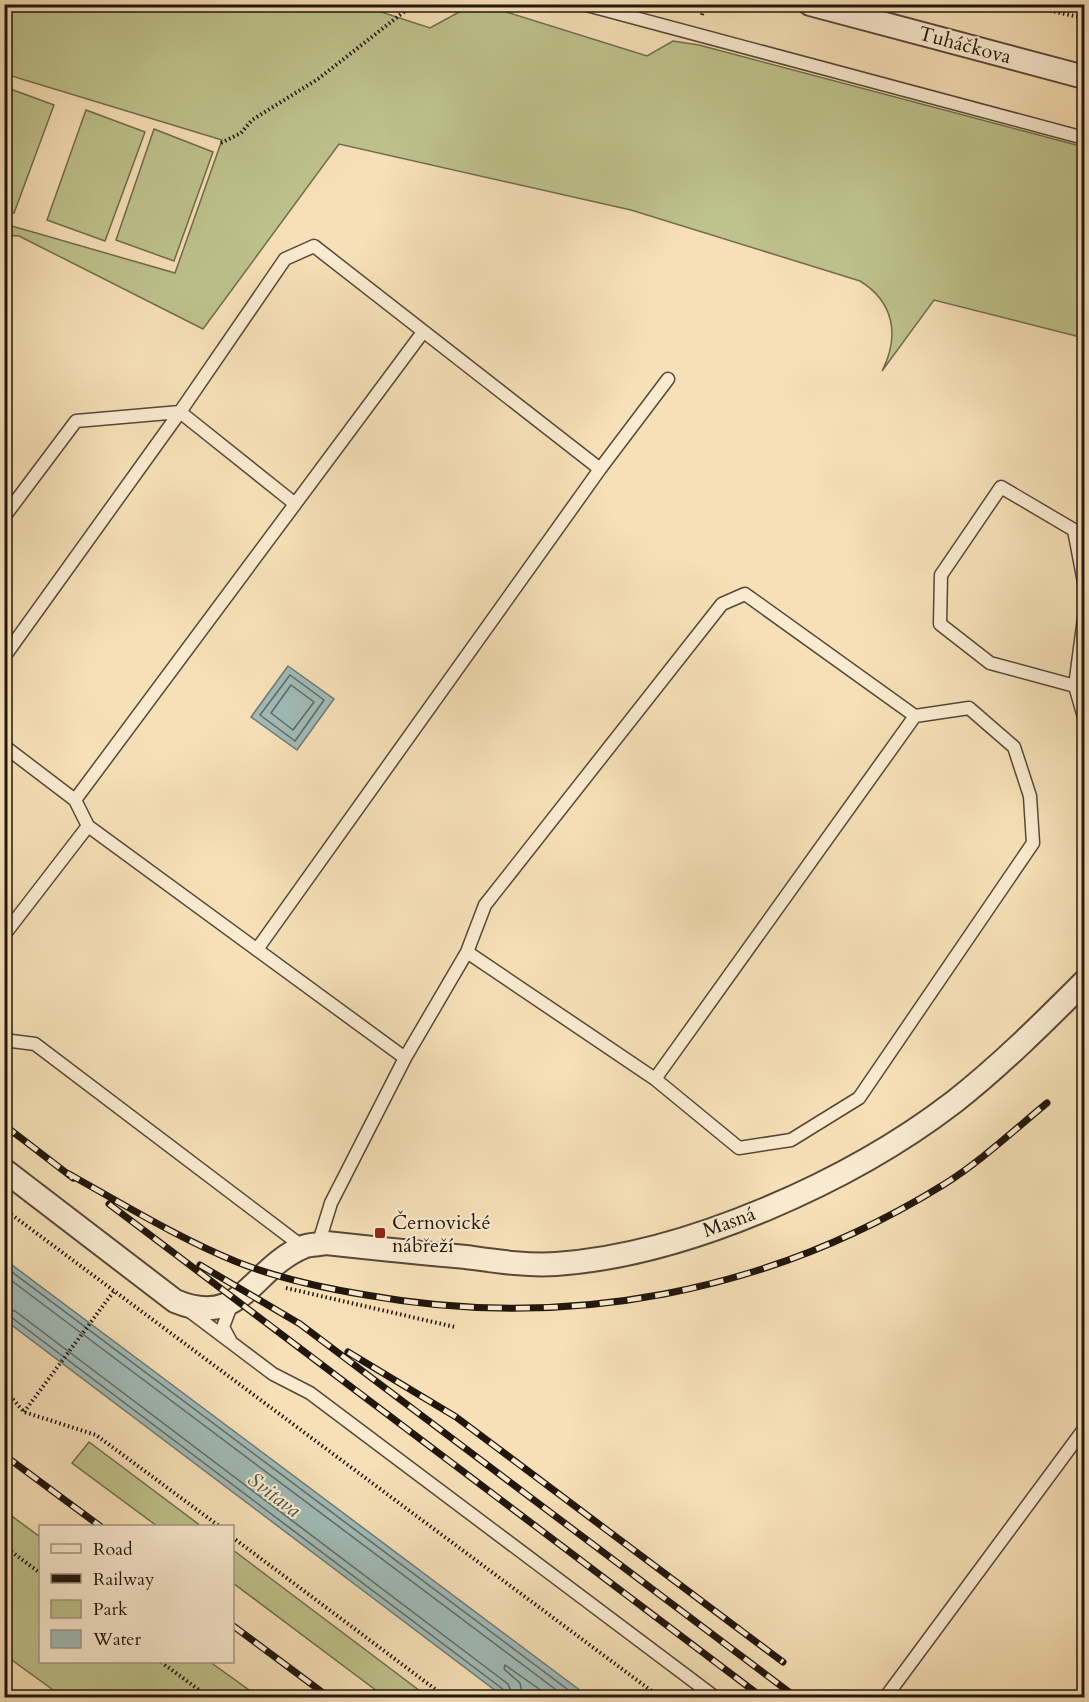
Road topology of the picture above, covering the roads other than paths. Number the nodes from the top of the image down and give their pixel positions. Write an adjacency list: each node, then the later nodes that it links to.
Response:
1 (583, 4): 4 (lane)
2 (810, 4): 3 (street, Tuháčkova)
3 (1084, 77)
4 (1084, 138)
5 (423, 332): 7 (lane); 8 (lane); 9 (lane)
6 (668, 380): 8 (lane)
7 (180, 412): 9 (lane); 10 (lane); 13 (lane)
8 (600, 469): 21 (lane)
9 (294, 503): 18 (lane)
10 (4, 517)
11 (1084, 582): 14 (lane)
12 (1084, 618): 14 (lane)
13 (4, 657)
14 (1080, 687): 16 (lane)
15 (915, 716): 22 (lane); 26 (lane); 26 (lane)
16 (1084, 717)
17 (4, 746): 18 (lane)
18 (75, 800): 19 (lane)
19 (88, 826): 20 (lane); 21 (lane)
20 (4, 935)
21 (258, 948): 25 (lane)
22 (466, 952): 25 (lane); 26 (lane)
23 (1084, 982): 28 (street, Masná)
24 (4, 1040): 28 (lane)
25 (405, 1058): 28 (lane)
26 (655, 1079)
27 (4, 1170): 30 (street)
28 (311, 1246): 29 (street)
29 (232, 1302): 30 (street); 31 (lane)
30 (204, 1314): 31 (lane)
31 (231, 1343): 33 (lane)
32 (1084, 1429): 34 (lane)
33 (716, 1698)
34 (885, 1698)

